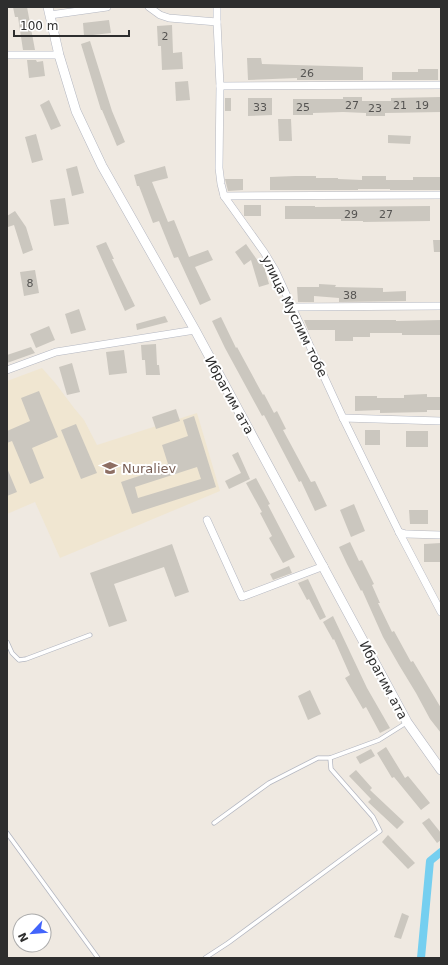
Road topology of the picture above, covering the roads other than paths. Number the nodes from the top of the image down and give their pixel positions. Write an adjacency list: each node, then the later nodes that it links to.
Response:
1 (107, 7): 4 (street)
2 (149, 7): 5 (street)
3 (217, 7): 5 (street, улица Муслим тобе)
4 (49, 11): 7 (street, Ибрагим ата)
5 (217, 22): 9 (street, улица Муслим тобе)
6 (7, 55): 7 (street)
7 (59, 56): 14 (street, Ибрагим ата)
8 (441, 85): 9 (street)
9 (220, 86): 11 (street, улица Муслим тобе)
10 (441, 195): 11 (street)
11 (224, 196): 13 (street, улица Муслим тобе)
12 (441, 306): 13 (street)
13 (292, 307): 16 (street, улица Муслим тобе)
14 (195, 330): 15 (street); 21 (street, Ибрагим ата)
15 (7, 370)
16 (343, 418): 17 (street); 19 (street, улица Муслим тобе)
17 (441, 421)
18 (207, 520): 21 (street)
19 (399, 532): 20 (street); 22 (street, улица Муслим тобе)
20 (441, 535)
21 (324, 566): 25 (street, Ибрагим ата)
22 (441, 612)
23 (90, 635): 24 (lane)
24 (7, 642)
25 (407, 722): 26 (lane); 27 (street, Ибрагим ата)
26 (330, 758): 28 (lane); 31 (lane)
27 (441, 770)
28 (214, 823)
29 (7, 834): 30 (lane)
30 (98, 958)
31 (205, 958)

